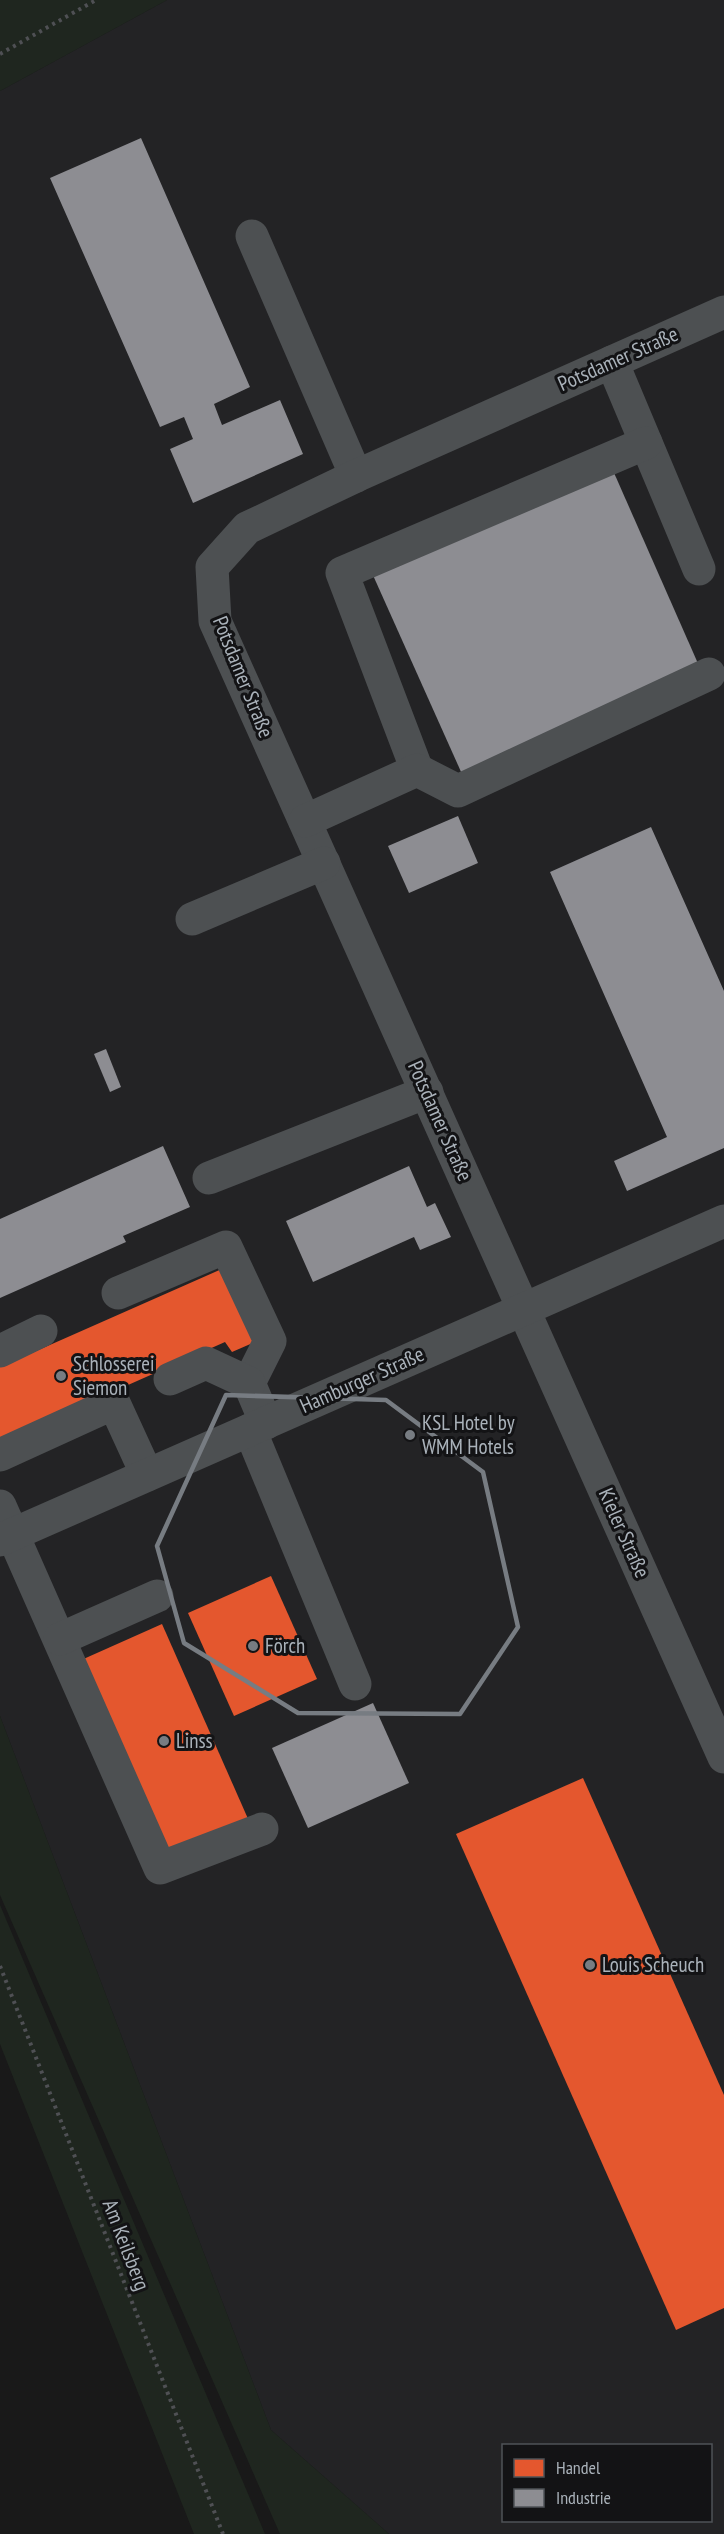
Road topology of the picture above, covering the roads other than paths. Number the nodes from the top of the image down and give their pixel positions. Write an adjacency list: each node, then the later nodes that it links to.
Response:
1 (252, 236): 5 (street)
2 (724, 312): 3 (street, Potsdamer Straße)
3 (612, 362): 4 (street); 5 (street, Potsdamer Straße)
4 (646, 443): 6 (street); 8 (street)
5 (356, 476): 9 (street, Potsdamer Straße)
6 (699, 569)
7 (709, 674): 8 (street)
8 (417, 770): 9 (street)
9 (305, 821): 10 (street, Potsdamer Straße)
10 (324, 863): 11 (street); 12 (street, Potsdamer Straße)
11 (192, 919)
12 (427, 1092): 13 (street); 16 (street, Potsdamer Straße)
13 (209, 1178)
14 (724, 1221): 16 (street, Hamburger Straße)
15 (118, 1293): 20 (street)
16 (524, 1309): 21 (street, Hamburger Straße); 28 (street, Kieler Straße)
17 (41, 1331): 18 (street)
18 (0, 1351)
19 (170, 1379): 20 (street)
20 (249, 1383): 21 (street)
21 (258, 1426): 23 (street, Hamburger Straße); 27 (street)
22 (0, 1455): 23 (street)
23 (147, 1475): 24 (street, Hamburger Straße)
24 (4, 1527): 26 (street)
25 (157, 1596): 26 (street)
26 (60, 1639): 29 (street)
27 (355, 1684)
28 (724, 1757)
29 (262, 1829)

